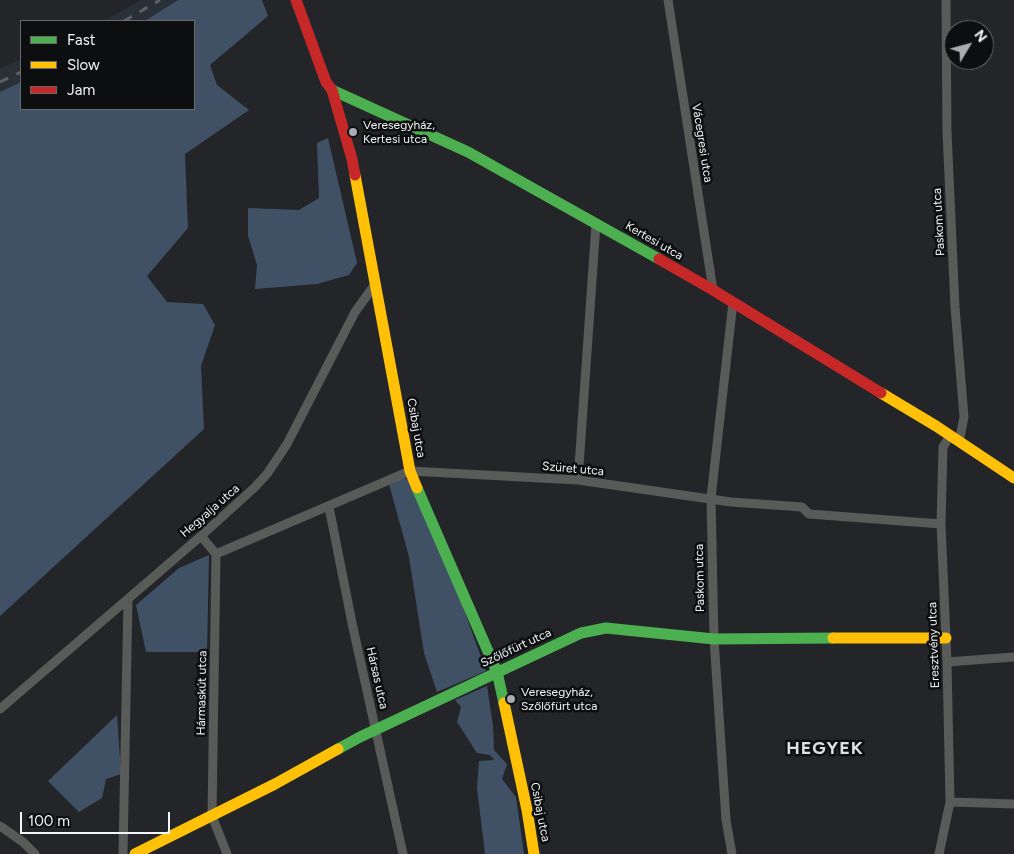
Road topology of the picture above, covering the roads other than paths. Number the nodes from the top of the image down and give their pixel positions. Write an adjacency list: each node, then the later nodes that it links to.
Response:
1 (296, 0): 4 (street, Csibaj utca)
2 (668, 0): 7 (street, Vácegresi utca)
3 (946, 0): 9 (street, Paskom utca)
4 (332, 90): 5 (street, Kertesi utca); 6 (street, Csibaj utca)
5 (596, 224): 7 (street, Kertesi utca); 12 (street)
6 (376, 283): 10 (street, Csibaj utca); 16 (street, Hegyalja utca)
7 (713, 290): 8 (street, Kertesi utca)
8 (733, 302): 9 (street, Kertesi utca); 13 (street, Paskom utca)
9 (954, 439): 11 (street, Kertesi utca); 15 (street, Eresztvény utca)
10 (410, 471): 12 (street, Szüret utca); 14 (street, Szüret utca); 23 (street, Csibaj utca)
11 (1014, 478)
12 (578, 480): 13 (street, Szüret utca)
13 (711, 498): 15 (street, Szüret utca); 20 (street, Paskom utca)
14 (329, 507): 17 (street, Szüret utca); 25 (street, Hársas utca)
15 (941, 524): 19 (street, Eresztvény utca)
16 (201, 536): 17 (street); 18 (street, Hegyalja utca)
17 (216, 554): 28 (street, Hármaskút utca)
18 (128, 599): 24 (street, Hegyalja utca); 31 (street)
19 (946, 638): 20 (street, Szőlőfürt utca); 22 (street, Eresztvény utca)
20 (714, 639): 23 (street, Szőlőfürt utca); 36 (street, Paskom utca)
21 (1014, 657): 22 (street)
22 (948, 662): 26 (street, Eresztvény utca)
23 (497, 672): 25 (street, Szőlőfürt utca); 35 (street, Csibaj utca)
24 (0, 708)
25 (376, 729): 28 (street, Szőlőfürt utca); 34 (street, Hársas utca)
26 (950, 802): 27 (street); 37 (street, Eresztvény utca)
27 (1014, 804)
28 (212, 816): 32 (street, Szőlőfürt utca); 33 (street, Hármaskút utca)
29 (0, 826): 30 (street)
30 (35, 854)
31 (123, 854)
32 (136, 854)
33 (227, 854)
34 (403, 854)
35 (534, 854)
36 (732, 854)
37 (939, 854)

